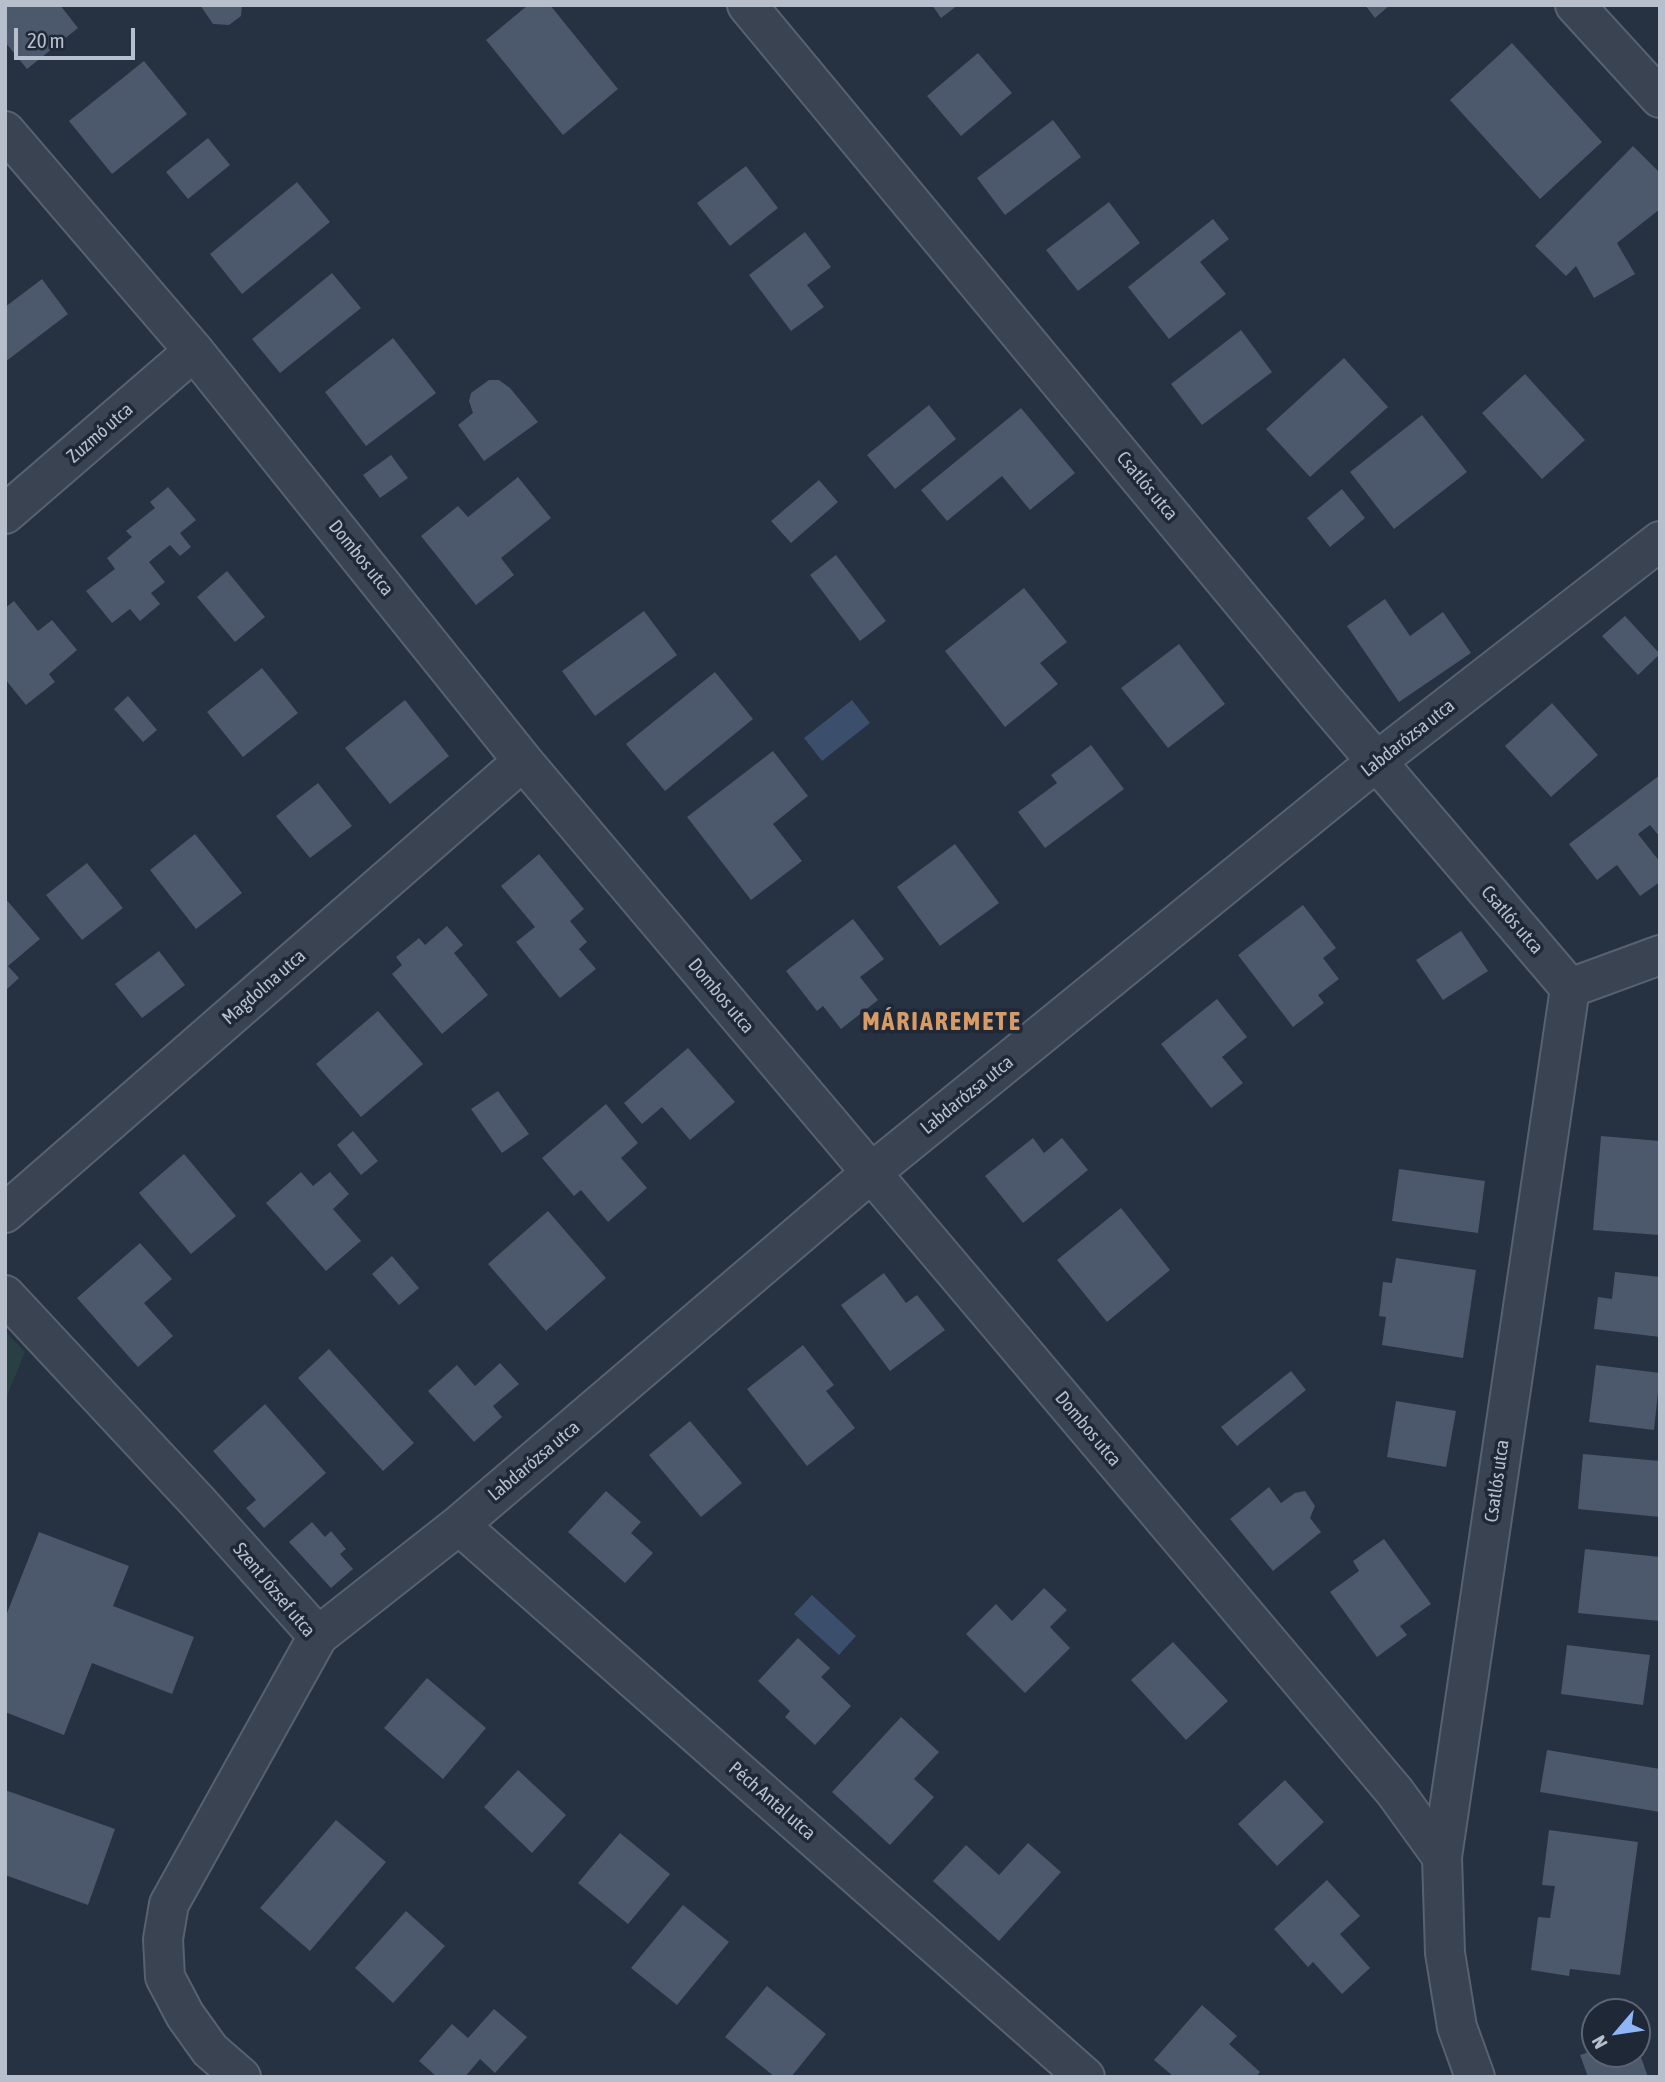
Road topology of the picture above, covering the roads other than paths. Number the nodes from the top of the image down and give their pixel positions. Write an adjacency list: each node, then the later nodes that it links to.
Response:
1 (747, 5): 9 (street, Csatlós utca)
2 (1575, 5): 3 (street)
3 (1660, 98)
4 (5, 131): 5 (street, Dombos utca)
5 (194, 351): 6 (street, Zuzmó utca); 8 (street, Dombos utca)
6 (5, 514)
7 (1660, 541): 9 (street, Labdarózsa utca)
8 (523, 761): 12 (street, Dombos utca); 13 (street, Magdolna utca)
9 (1376, 762): 11 (street, Csatlós utca); 12 (street, Labdarózsa utca)
10 (1660, 955): 11 (street)
11 (1570, 988): 17 (street, Csatlós utca)
12 (871, 1173): 15 (street, Labdarózsa utca); 17 (street, Dombos utca)
13 (5, 1213)
14 (5, 1294): 16 (street, Szent József utca)
15 (458, 1525): 16 (street, Labdarózsa utca); 19 (street, Péch Antal utca)
16 (318, 1636): 18 (street, Szent József utca)
17 (1442, 1857): 20 (street, Csatlós utca)
18 (241, 2077)
19 (1085, 2077)
20 (1475, 2077)

